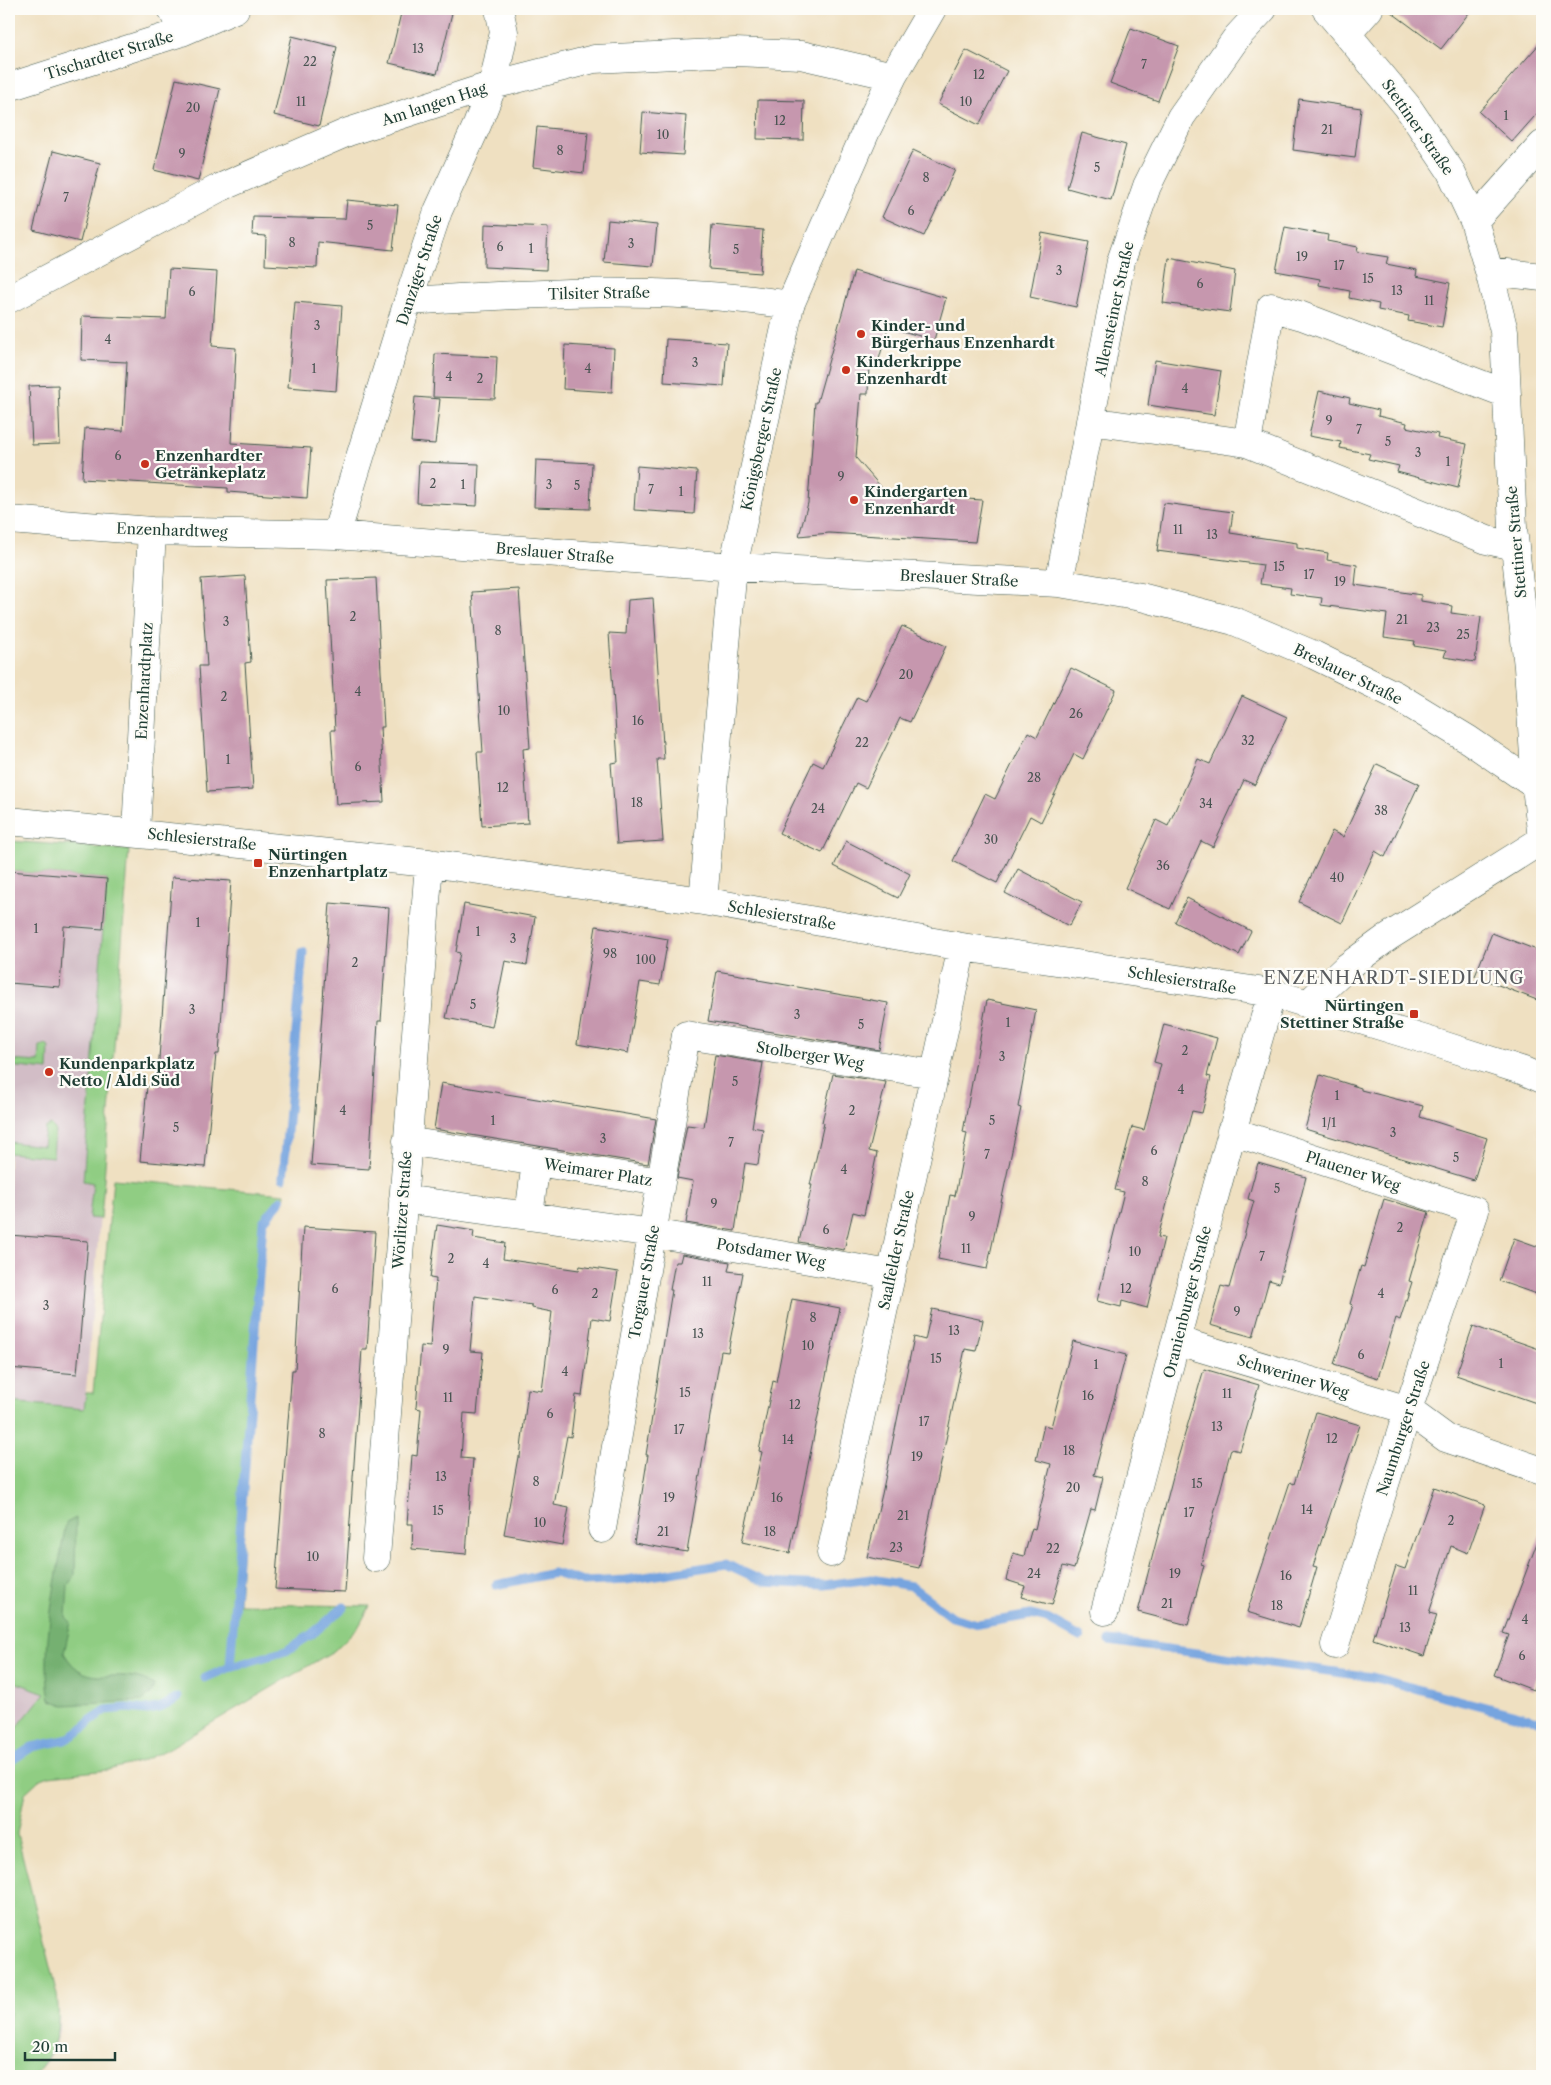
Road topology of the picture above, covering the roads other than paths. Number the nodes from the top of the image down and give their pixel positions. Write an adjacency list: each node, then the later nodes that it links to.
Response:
1 (235, 9): 7 (street, Tischardter Straße)
2 (499, 9): 10 (street, Danziger Straße)
3 (932, 9): 9 (street, Königsberger Straße)
4 (1263, 9): 20 (street, Allensteiner Straße)
5 (1326, 9): 8 (street, Stettiner Straße)
6 (1369, 9): 8 (street)
7 (177, 21): 11 (street, Tischardter Straße)
8 (1347, 34): 13 (street, Stettiner Straße)
9 (893, 76): 10 (street, Am langen Hag); 18 (street, Königsberger Straße)
10 (493, 85): 16 (street, Am langen Hag); 17 (street, Danziger Straße)
11 (9, 87)
12 (1542, 145): 13 (street)
13 (1474, 221): 14 (street, Stettiner Straße)
14 (1489, 272): 15 (street); 19 (street, Stettiner Straße)
15 (1542, 277)
16 (9, 299)
17 (408, 301): 18 (street, Tilsiter Straße); 24 (street, Danziger Straße)
18 (790, 305): 26 (street, Königsberger Straße)
19 (1508, 394): 21 (street); 25 (street, Stettiner Straße)
20 (1090, 421): 21 (street); 27 (street, Allensteiner Straße)
21 (1247, 443): 25 (street)
22 (9, 520): 23 (street, Enzenhardtweg)
23 (152, 531): 24 (street, Enzenhardtweg); 30 (street, Enzenhardtplatz)
24 (336, 535): 26 (street, Breslauer Straße)
25 (1514, 546): 28 (street, Stettiner Straße)
26 (733, 568): 27 (street, Breslauer Straße); 33 (street, Königsberger Straße)
27 (1059, 583): 28 (street, Breslauer Straße)
28 (1536, 786): 31 (street, Stettiner Straße)
29 (9, 821): 30 (street, Schlesierstraße)
30 (136, 832): 32 (street, Schlesierstraße)
31 (1542, 840): 36 (street, Stettiner Straße)
32 (429, 862): 33 (street, Schlesierstraße); 41 (street, Wörlitzer Straße)
33 (703, 901): 34 (street, Schlesierstraße)
34 (962, 947): 35 (street, Schlesierstraße); 38 (street, Saalfelder Straße)
35 (1272, 993): 36 (street, Schlesierstraße); 40 (street, Oranienburger Straße)
36 (1309, 1003): 39 (street, Schlesierstraße)
37 (686, 1036): 38 (street, Stolberger Weg); 43 (street, Torgauer Straße)
38 (934, 1074): 48 (street, Saalfelder Straße)
39 (1542, 1079)
40 (1231, 1131): 45 (street, Plauener Weg); 49 (street, Oranienburger Straße)
41 (407, 1141): 42 (street, Weimarer Platz); 44 (street, Wörlitzer Straße)
42 (536, 1162): 43 (street, Weimarer Platz); 46 (street, Weimarer Platz)
43 (660, 1182): 47 (street, Torgauer Straße)
44 (403, 1199): 46 (street); 54 (street, Wörlitzer Straße)
45 (1475, 1211): 50 (street, Naumburger Straße)
46 (528, 1215): 47 (street)
47 (652, 1233): 48 (street, Potsdamer Weg); 52 (street, Torgauer Straße)
48 (890, 1274): 53 (street, Saalfelder Straße)
49 (1178, 1341): 50 (street, Schweriner Weg); 55 (street, Oranienburger Straße)
50 (1408, 1410): 51 (street, Schweriner Weg); 56 (street, Naumburger Straße)
51 (1542, 1471)
52 (602, 1529)
53 (831, 1553)
54 (376, 1558)
55 (1104, 1611)
56 (1335, 1645)

